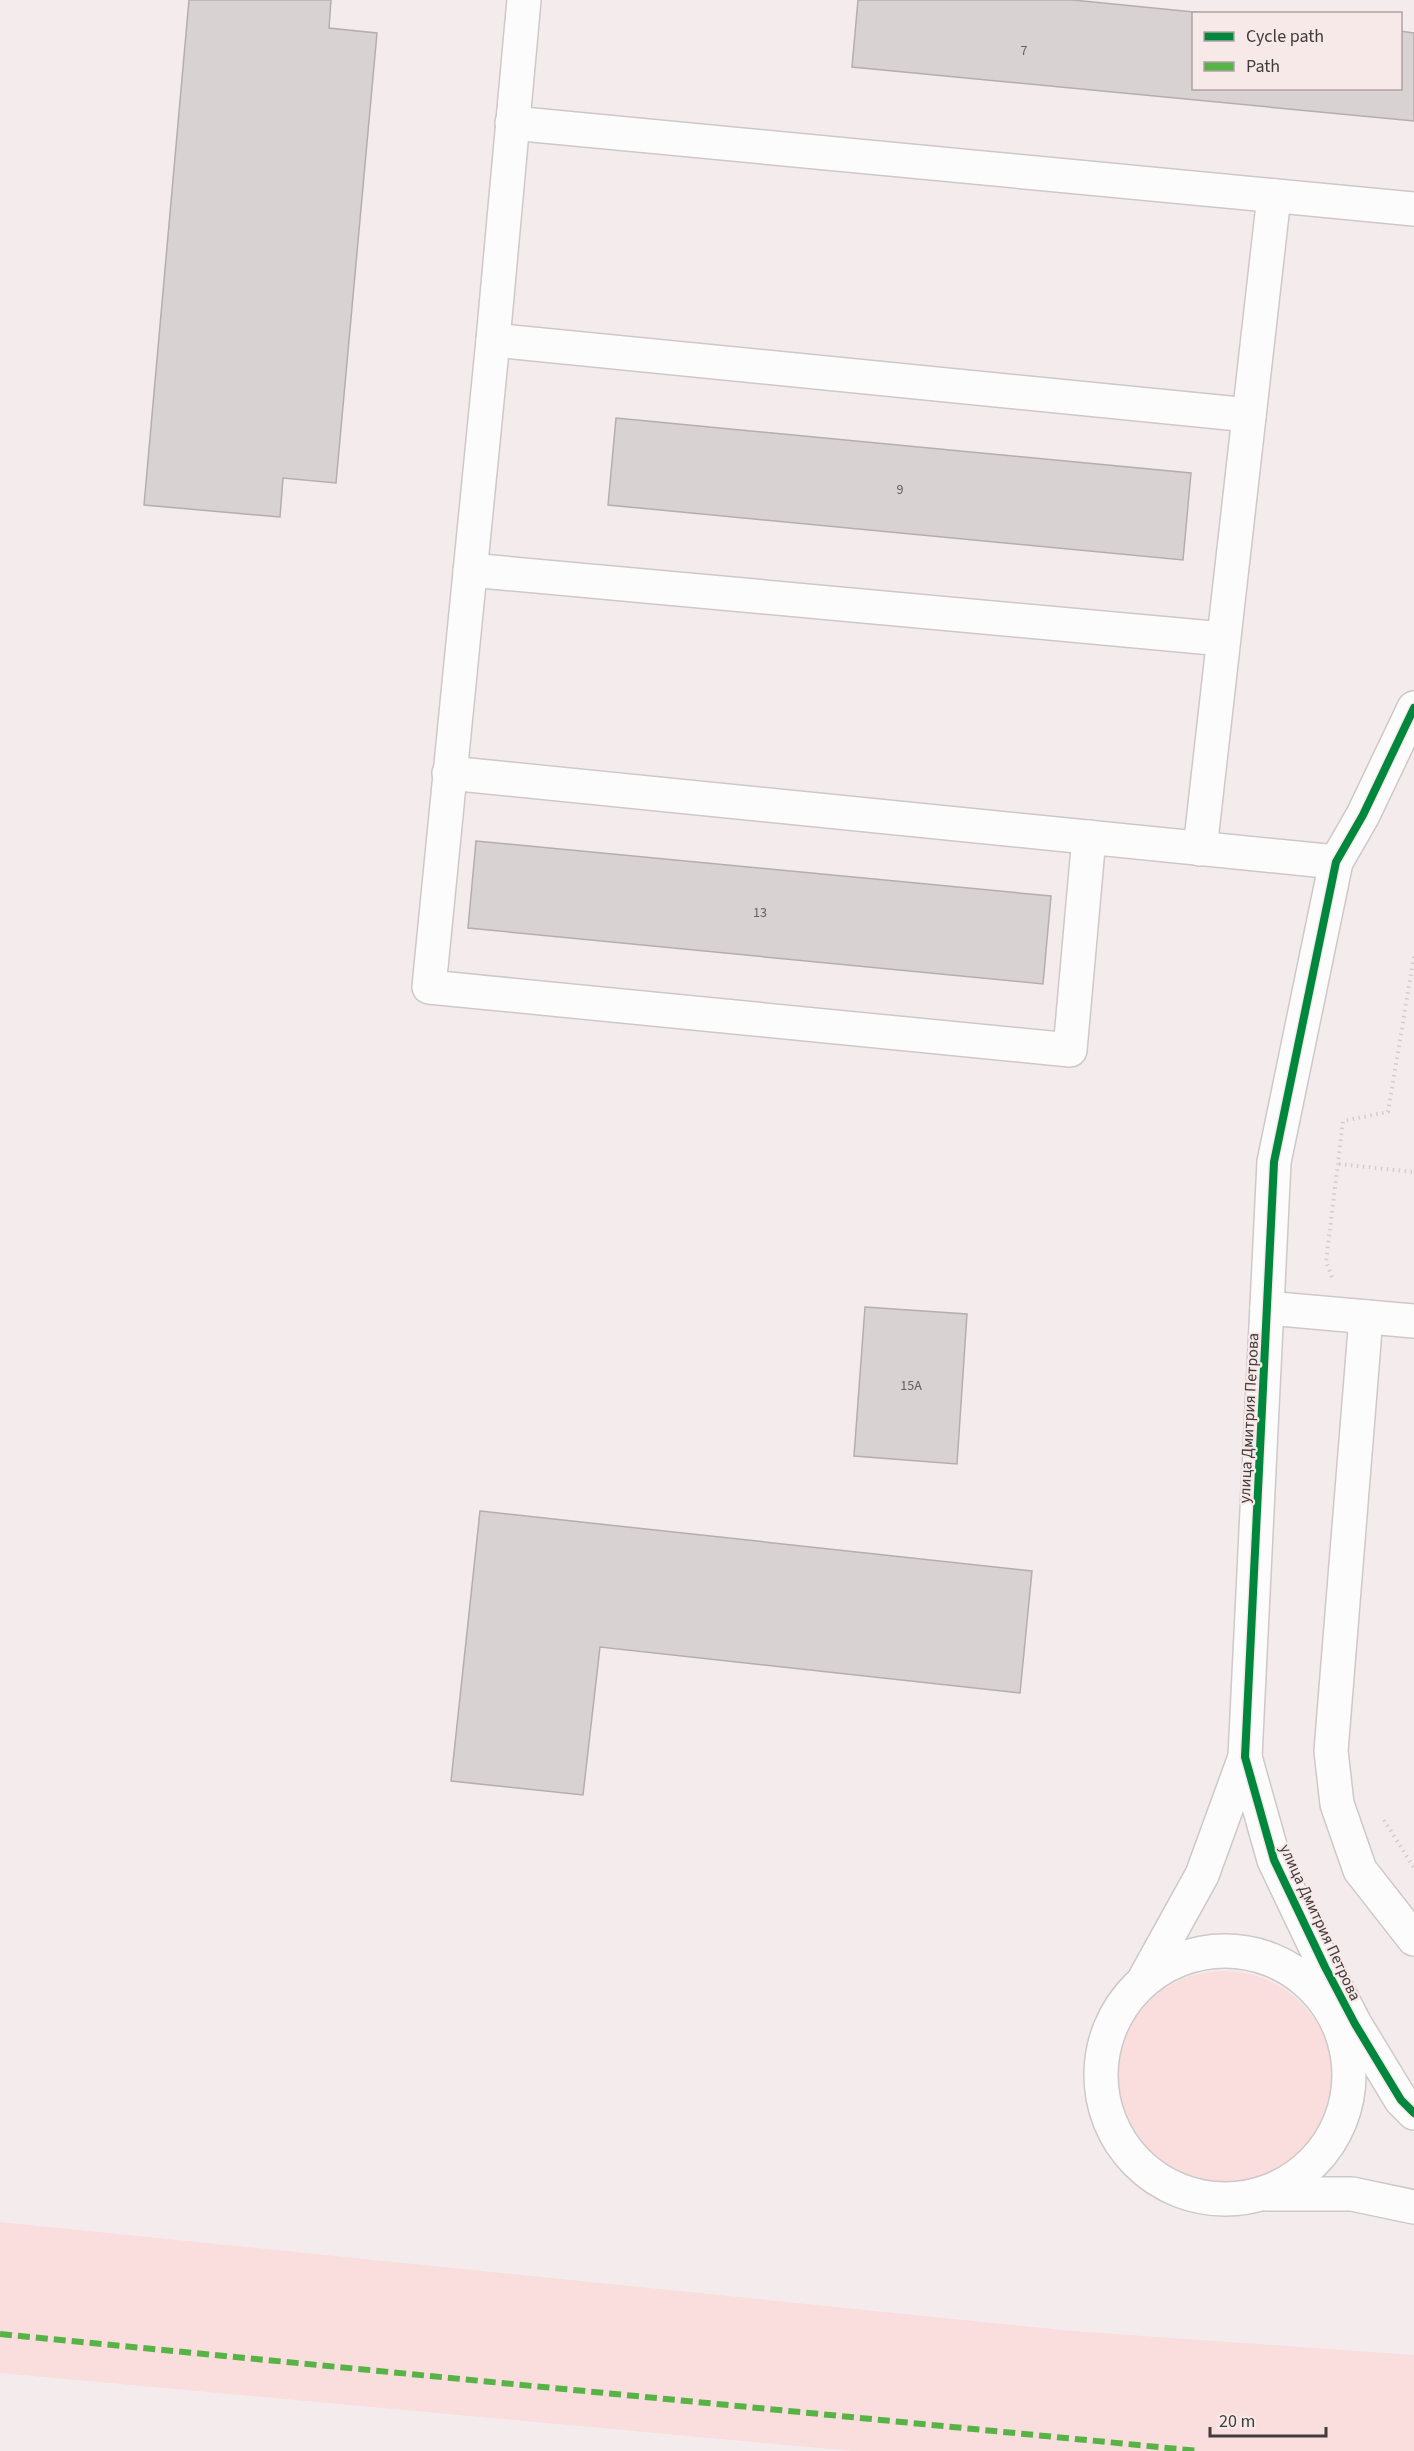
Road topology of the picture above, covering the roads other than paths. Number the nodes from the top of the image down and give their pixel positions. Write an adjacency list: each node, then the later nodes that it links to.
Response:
1 (524, 0): 2 (street)
2 (512, 123): 3 (street); 5 (street)
3 (1274, 196): 4 (street); 6 (street)
4 (1414, 208)
5 (493, 340): 6 (street); 7 (street)
6 (1249, 415): 8 (street)
7 (470, 570): 8 (street); 10 (street)
8 (1223, 639): 12 (street)
9 (1414, 708): 13 (street, улица Дмитрия Петрова)
10 (449, 773): 11 (street); 11 (street)
11 (1089, 837): 12 (street)
12 (1200, 849): 13 (street)
13 (1336, 862): 14 (street, улица Дмитрия Петрова)
14 (1267, 1308): 15 (street); 17 (street, улица Дмитрия Петрова)
15 (1366, 1317): 16 (street); 18 (street)
16 (1414, 1321)
17 (1245, 1756): 19 (street); 20 (street, улица Дмитрия Петрова)
18 (1414, 1939)
19 (1145, 1978): 21 (street); 21 (street)
20 (1414, 2113)
21 (1263, 2194): 22 (street)
22 (1414, 2207)

